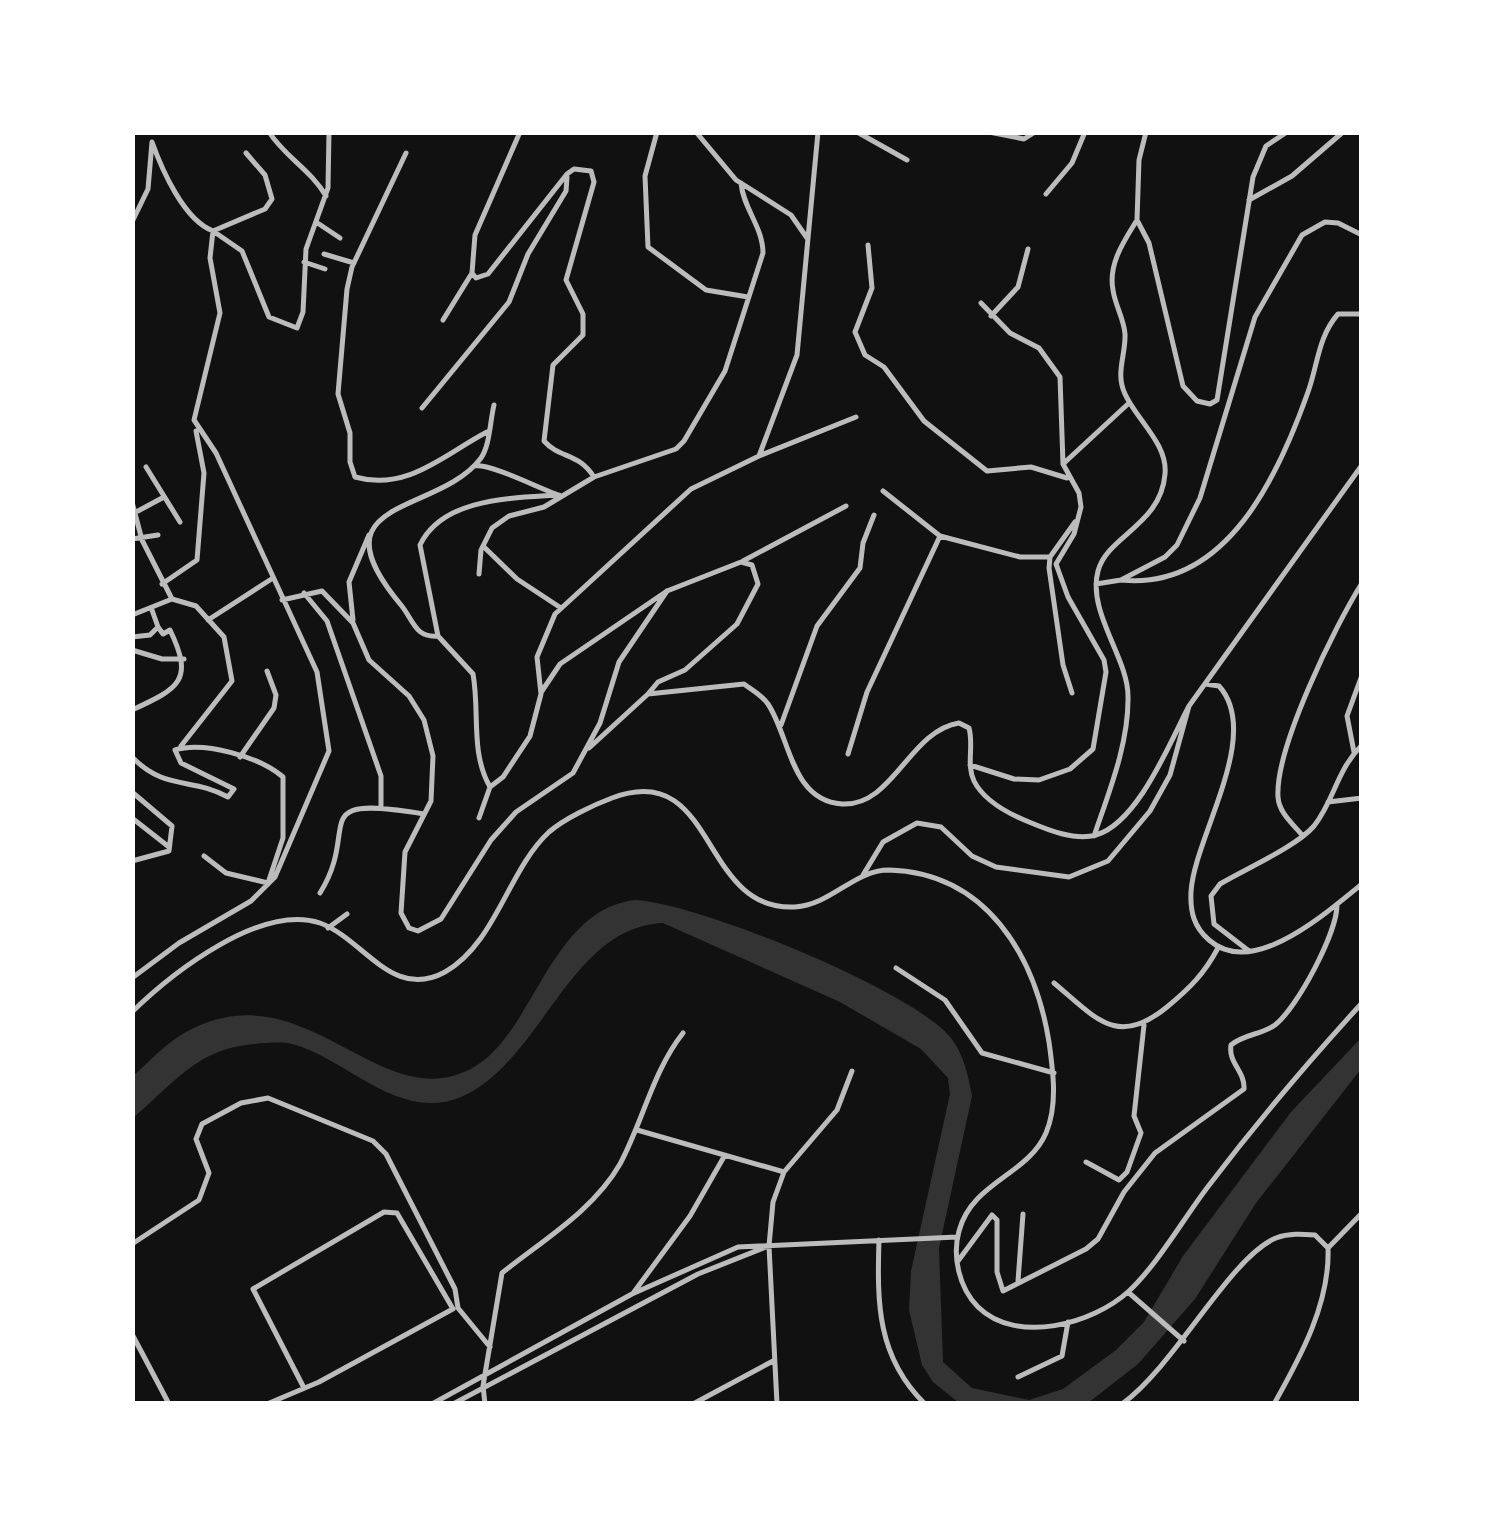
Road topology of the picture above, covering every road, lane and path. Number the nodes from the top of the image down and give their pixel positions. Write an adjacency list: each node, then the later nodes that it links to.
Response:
1 (151, 132): 15 (street)
2 (269, 132): 22 (street)
3 (328, 132): 22 (street)
4 (520, 132): 37 (street)
5 (658, 132): 38 (street)
6 (696, 132): 20 (street)
7 (818, 132): 30 (street)
8 (856, 132): 18 (street)
9 (989, 132): 10 (street)
10 (1035, 132)
11 (1086, 132): 21 (street)
12 (1146, 132): 24 (street)
13 (1287, 132): 23 (street)
14 (1343, 132): 23 (street)
15 (152, 142): 25 (street); 27 (street)
16 (406, 153): 35 (street)
17 (246, 154): 27 (street)
18 (907, 160)
19 (567, 174): 37 (street); 45 (street); 54 (street)
20 (741, 183): 30 (street); 38 (street)
21 (1046, 194)
22 (326, 196): 26 (street)
23 (1249, 200): 24 (street)
24 (1137, 220): 43 (street)
25 (132, 222)
26 (319, 224): 29 (street); 34 (street)
27 (213, 231): 34 (street); 47 (street)
28 (1362, 235): 75 (street)
29 (340, 238)
30 (809, 240): 49 (street)
31 (868, 245): 55 (street)
32 (1028, 249): 41 (street)
33 (324, 254): 35 (street)
34 (304, 262): 36 (street)
35 (354, 263): 48 (street)
36 (326, 269)
37 (472, 274): 42 (street)
38 (748, 298): 54 (street)
39 (981, 303): 41 (street)
40 (1362, 314): 75 (street)
41 (992, 316): 50 (street)
42 (443, 320)
43 (1129, 403): 50 (street); 78 (street)
44 (494, 405): 48 (street)
45 (422, 408)
46 (856, 418): 49 (street)
47 (196, 428): 74 (street); 77 (street)
48 (487, 432): 52 (street)
49 (759, 456): 83 (street)
50 (1063, 464): 55 (street)
51 (1362, 465): 95 (street)
52 (472, 466): 57 (street); 65 (street)
53 (146, 467): 58 (street)
54 (594, 477): 57 (street)
55 (1067, 478): 63 (street)
56 (883, 491): 67 (street)
57 (559, 495): 70 (street); 89 (street)
58 (164, 497): 61 (street); 64 (street)
59 (132, 502): 61 (street)
60 (846, 506): 72 (street)
61 (138, 511): 68 (street)
62 (874, 515): 101 (street)
63 (1076, 521): 71 (street); 109 (street)
64 (180, 522)
65 (370, 533): 87 (street); 89 (street)
66 (158, 536): 68 (street)
67 (940, 536): 71 (street); 106 (street)
68 (142, 538): 69 (street); 77 (street)
69 (132, 539)
70 (483, 546): 73 (street); 83 (street)
71 (1050, 557): 96 (street)
72 (740, 562): 79 (street); 98 (street)
73 (479, 574)
74 (272, 578): 82 (street); 86 (street)
75 (1121, 580): 78 (street)
76 (1362, 583): 118 (street)
77 (162, 584): 81 (street)
78 (1096, 584): 119 (street)
79 (667, 590): 97 (street); 105 (street)
80 (304, 593): 82 (street); 87 (street); 114 (street)
81 (172, 598): 84 (street); 86 (street)
82 (282, 600): 124 (street)
83 (561, 608): 97 (street)
84 (152, 610): 85 (street); 88 (street)
85 (132, 615)
86 (208, 620): 103 (street)
87 (353, 623): 115 (street)
88 (158, 627): 90 (street); 92 (street)
89 (438, 636): 110 (street)
90 (133, 638)
91 (132, 650): 92 (street)
92 (184, 659): 100 (street)
93 (268, 671): 108 (street)
94 (1362, 674): 104 (street)
95 (1205, 684): 99 (street); 130 (street)
96 (1072, 693)
97 (541, 694): 110 (street)
98 (648, 694): 101 (street); 105 (street)
99 (1189, 706): 119 (street); 123 (street)
100 (132, 710)
101 (780, 728): 109 (street)
102 (1362, 745): 104 (street)
103 (179, 749): 107 (street); 108 (street)
104 (1354, 752): 113 (street)
105 (584, 753): 115 (street)
106 (848, 754)
107 (132, 757)
108 (240, 757): 124 (street)
109 (970, 764): 119 (street)
110 (490, 787): 117 (street)
111 (132, 792): 120 (street)
112 (1362, 798): 113 (street)
113 (1328, 802): 118 (street)
114 (381, 807): 115 (street); 126 (street)
115 (424, 814)
116 (132, 818): 120 (street)
117 (479, 818)
118 (1302, 835): 131 (street)
119 (1094, 836)
120 (170, 848): 122 (street)
121 (204, 856): 124 (street)
122 (132, 861)
123 (861, 878): 129 (street); 140 (street)
124 (268, 883): 133 (street)
125 (1362, 884): 127 (street)
126 (320, 893)
127 (1336, 905): 131 (street); 153 (street)
128 (346, 914): 129 (street)
129 (328, 928): 136 (street)
130 (1218, 948): 131 (street); 137 (street)
131 (1251, 952)
132 (896, 968): 140 (street)
133 (132, 978)
134 (1054, 983): 137 (street)
135 (1362, 1003): 154 (street)
136 (132, 1012)
137 (1144, 1026): 143 (street)
138 (683, 1033): 141 (street)
139 (852, 1072): 144 (street)
140 (1054, 1073): 147 (street)
141 (636, 1130): 142 (street); 160 (street)
142 (725, 1155): 144 (street); 155 (street)
143 (1086, 1162)
144 (784, 1172): 150 (street)
145 (1362, 1213): 151 (street)
146 (1023, 1214): 153 (street)
147 (957, 1237): 148 (street); 152 (street)
148 (879, 1240): 150 (street); 173 (street)
149 (132, 1244): 156 (street)
150 (768, 1246): 155 (street); 161 (street); 164 (street)
151 (1328, 1248): 159 (street); 175 (street)
152 (958, 1261): 153 (street); 157 (street)
153 (1018, 1282)
154 (1128, 1292): 157 (street); 159 (street)
155 (632, 1294): 162 (street)
156 (455, 1309): 160 (street); 165 (street); 165 (street)
157 (1068, 1322): 163 (street)
158 (132, 1334): 166 (street)
159 (1184, 1342): 174 (street)
160 (490, 1346): 162 (street)
161 (773, 1361): 171 (street); 172 (street)
162 (486, 1373): 164 (street); 168 (street)
163 (1018, 1377)
164 (483, 1386): 169 (street); 170 (street)
165 (304, 1388): 167 (street)
166 (169, 1404)
167 (267, 1404)
168 (432, 1404)
169 (453, 1404)
170 (485, 1404)
171 (693, 1404)
172 (777, 1404)
173 (924, 1404)
174 (1122, 1404)
175 (1274, 1404)

